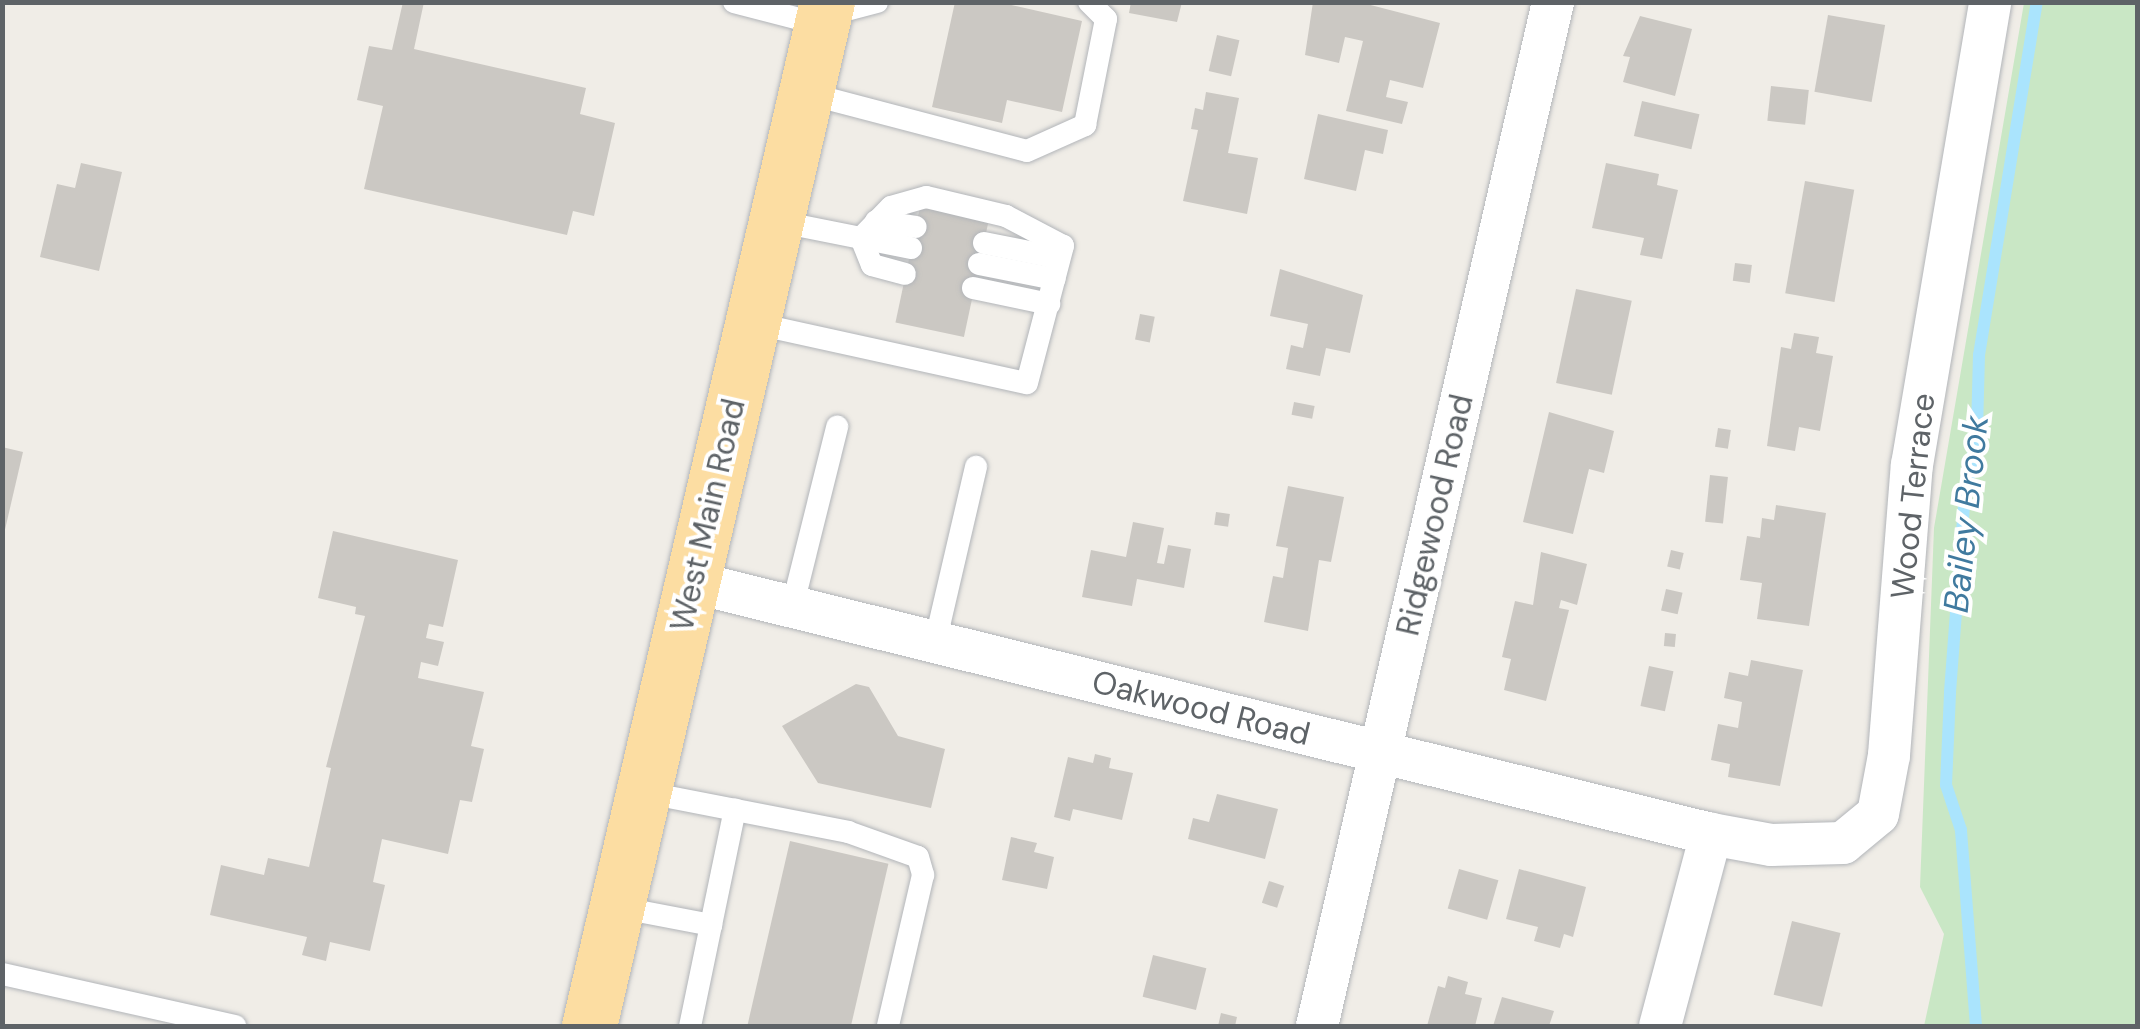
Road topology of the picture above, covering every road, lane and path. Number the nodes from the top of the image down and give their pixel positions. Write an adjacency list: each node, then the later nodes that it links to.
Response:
1 (734, 2): 6 (lane)
2 (877, 2): 6 (lane)
3 (1090, 2): 7 (lane)
4 (1552, 2): 22 (street, Ridgewood Road)
5 (1990, 2): 25 (street, Wood Terrace)
6 (824, 14): 7 (highway, West Main Road)
7 (806, 93): 8 (highway, West Main Road)
8 (776, 221): 9 (lane); 16 (highway, West Main Road)
9 (868, 229): 10 (lane); 12 (lane); 13 (lane)
10 (913, 238)
11 (982, 253): 12 (lane)
12 (1057, 269): 15 (lane)
13 (905, 274)
14 (974, 288): 15 (lane)
15 (1049, 304): 16 (lane)
16 (753, 323): 19 (highway, West Main Road)
17 (837, 427): 20 (lane)
18 (976, 467): 21 (lane)
19 (692, 582): 20 (street, Oakwood Road); 23 (highway, West Main Road)
20 (792, 608): 21 (street, Oakwood Road)
21 (935, 643): 22 (street, Oakwood Road)
22 (1381, 752): 25 (street, Oakwood Road); 33 (street, Ridgewood Road)
23 (643, 792): 24 (lane); 26 (highway, West Main Road)
24 (734, 810): 27 (lane); 32 (lane)
25 (1711, 834): 34 (street)
26 (617, 907): 27 (lane); 30 (highway, West Main Road)
27 (710, 926): 31 (lane)
28 (2, 974): 29 (lane)
29 (235, 1026)
30 (589, 1026)
31 (690, 1026)
32 (888, 1026)
33 (1318, 1026)
34 (1660, 1026)

